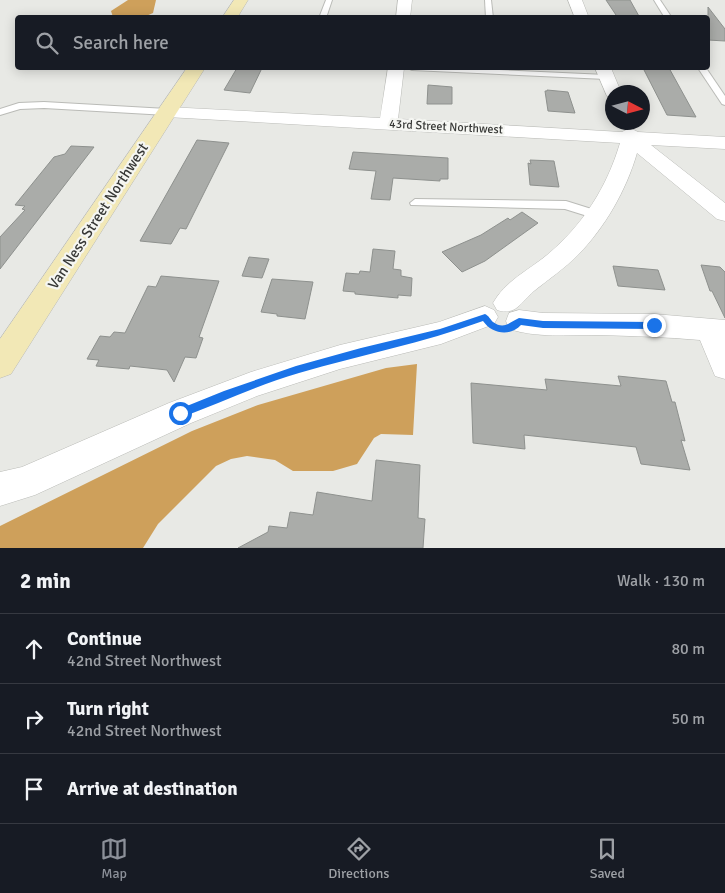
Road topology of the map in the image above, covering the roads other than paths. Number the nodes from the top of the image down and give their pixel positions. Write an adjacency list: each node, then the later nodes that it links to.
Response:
1 (241, 0): 7 (street)
2 (329, 0): 8 (lane)
3 (406, 0): 9 (street)
4 (488, 0): 10 (lane)
5 (575, 0): 11 (street)
6 (657, 0): 12 (lane)
7 (231, 15)
8 (323, 15)
9 (404, 15)
10 (490, 15)
11 (581, 15)
12 (667, 15)
13 (195, 70): 21 (street, Van Ness Street Northwest)
14 (396, 70): 22 (street)
15 (532, 70): 17 (lane)
16 (703, 70): 19 (lane)
17 (604, 72): 18 (street)
18 (610, 85)
19 (725, 102)
20 (0, 112): 21 (lane)
21 (167, 112): 22 (street, 43rd Street Northwest); 31 (street, Van Ness Street Northwest)
22 (388, 124): 23 (street, 43rd Street Northwest)
23 (605, 129)
24 (628, 130): 25 (street, 43rd Street Northwest); 27 (street); 28 (street)
25 (725, 143)
26 (415, 203): 28 (lane)
27 (725, 214)
28 (597, 215): 29 (street)
29 (503, 314): 30 (street); 33 (street)
30 (718, 330): 32 (street)
31 (0, 365)
32 (725, 367)
33 (0, 489)

